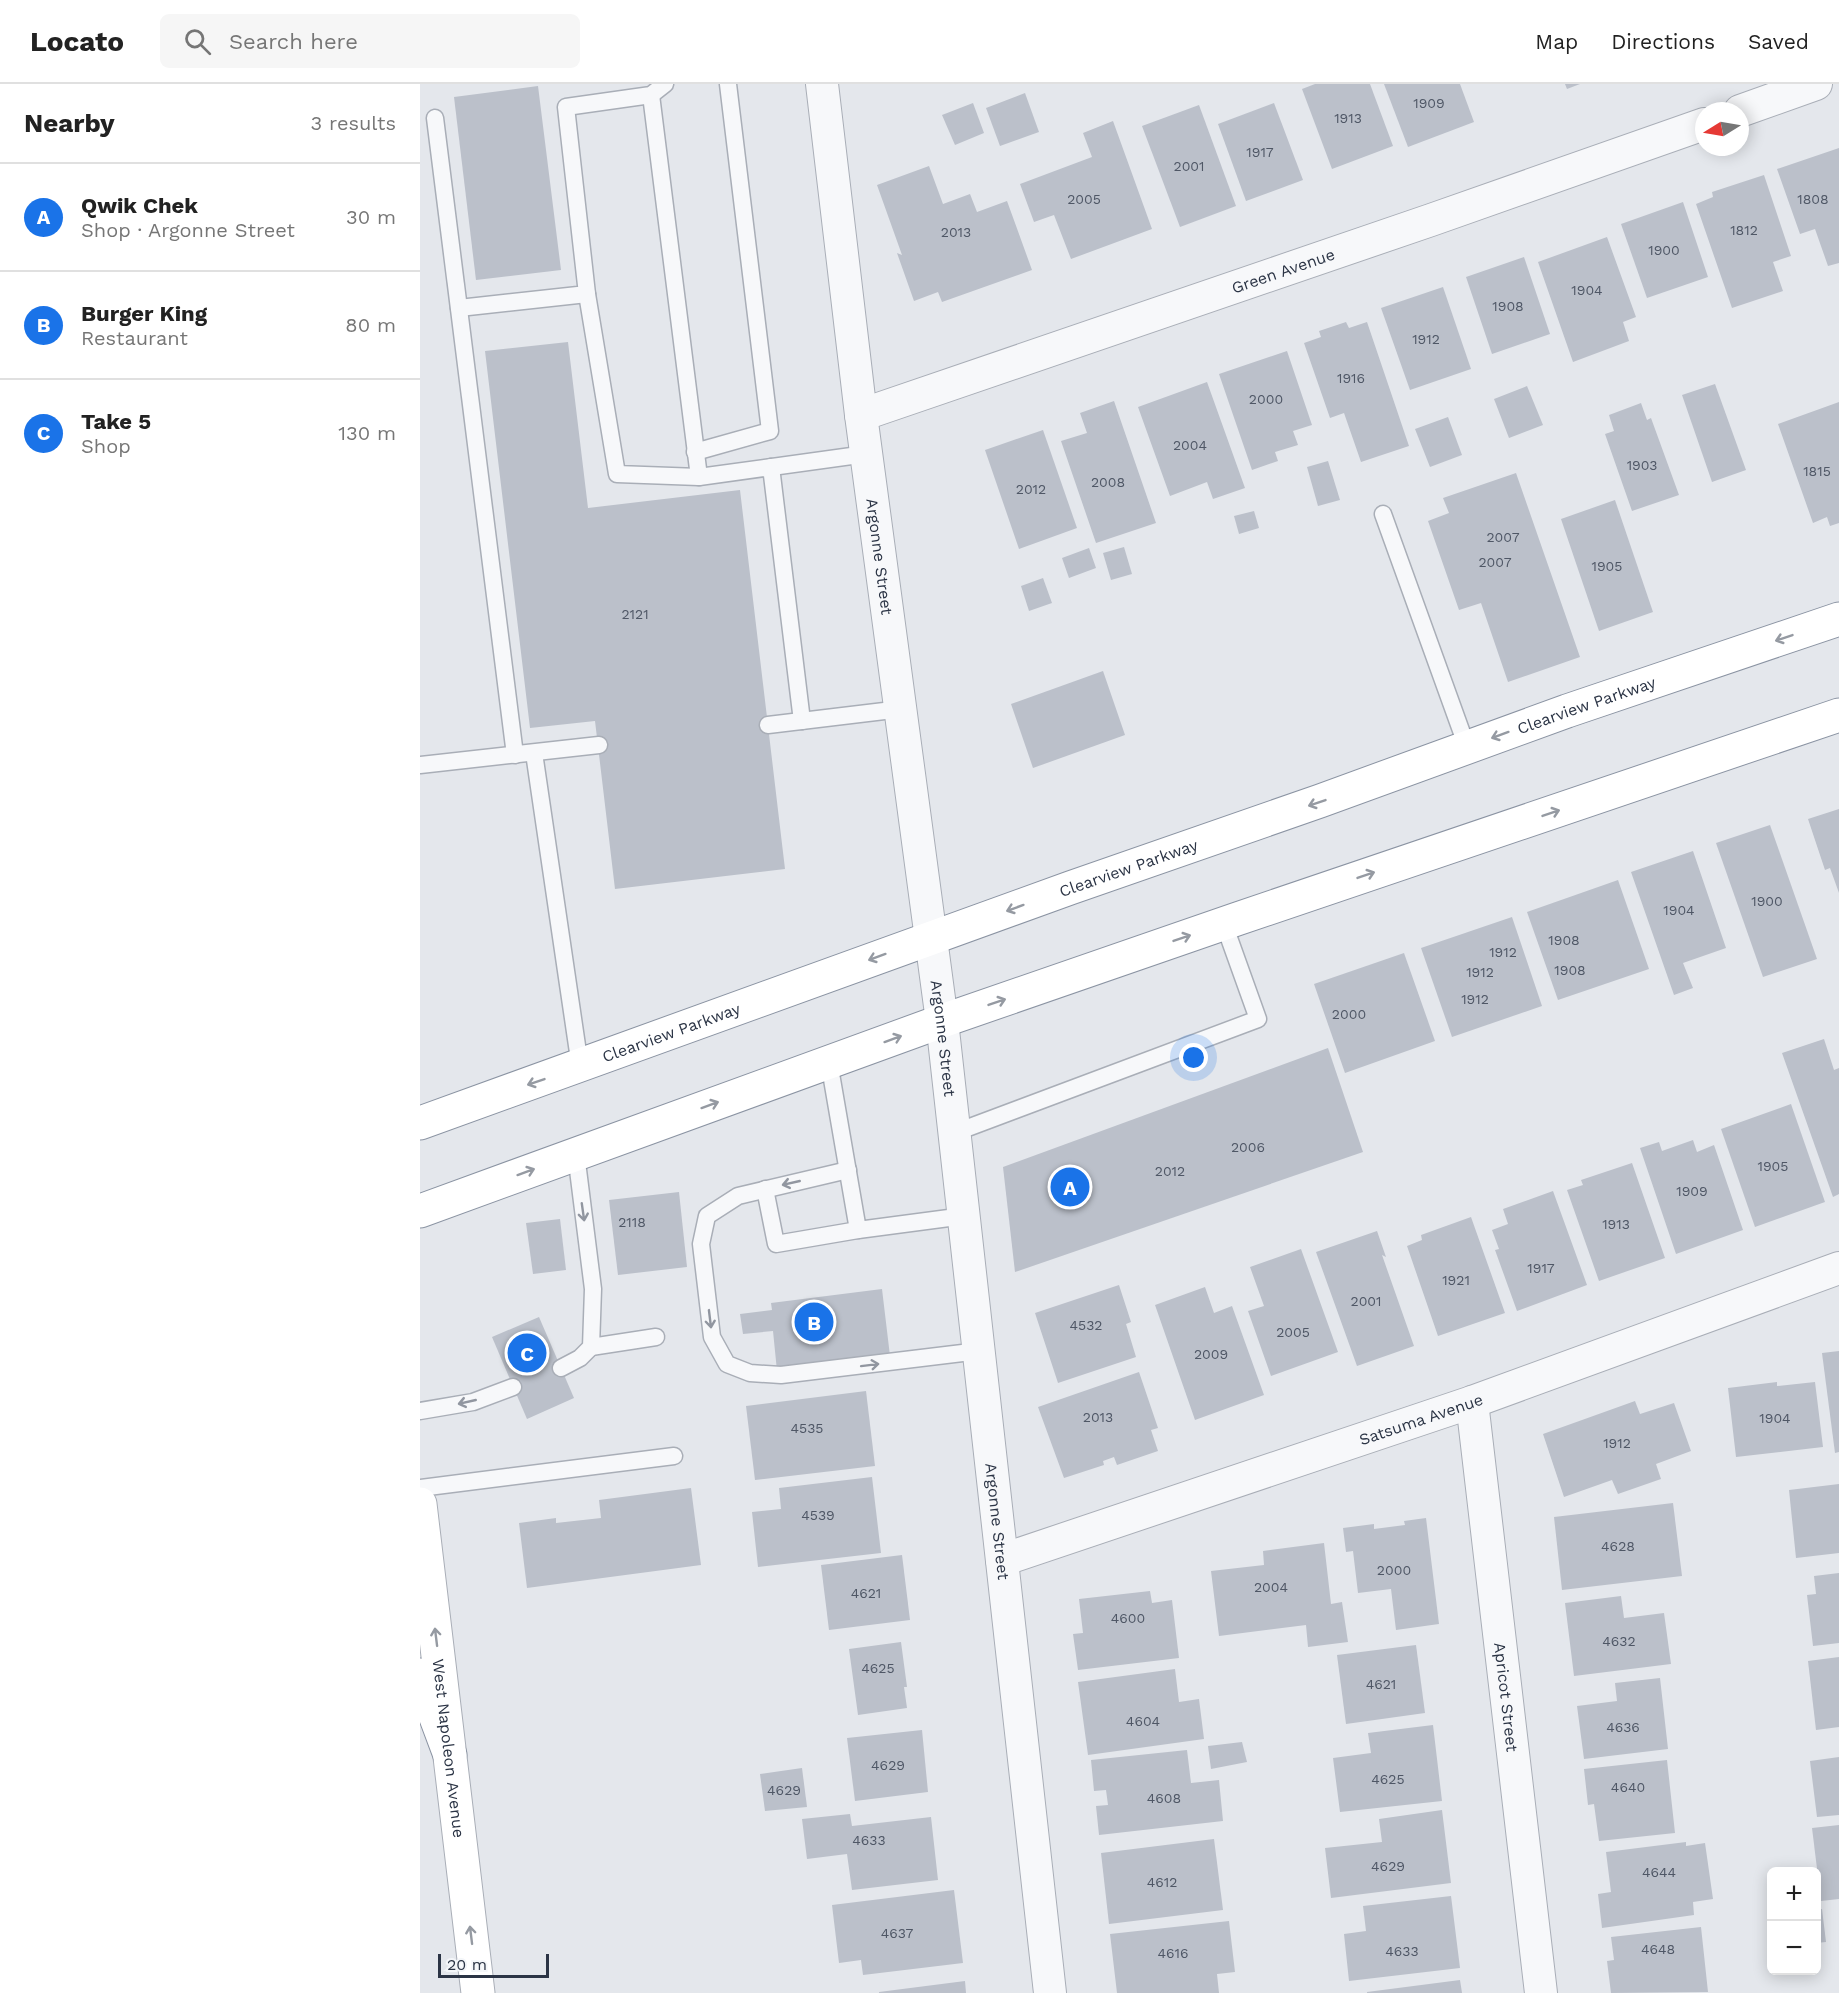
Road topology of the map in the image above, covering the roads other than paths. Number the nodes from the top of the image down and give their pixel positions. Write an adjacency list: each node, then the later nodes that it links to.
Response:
1 (665, 84): 5 (lane)
2 (728, 84): 12 (lane)
3 (822, 84): 11 (street, Argonne Street)
4 (1816, 84): 6 (street)
5 (651, 95): 9 (lane); 12 (lane)
6 (1749, 108)
7 (435, 118): 10 (lane)
8 (1695, 127): 11 (street, Green Avenue)
9 (587, 294): 10 (lane); 15 (lane)
10 (459, 308): 25 (lane)
11 (861, 415): 13 (street, Argonne Street)
12 (695, 452): 15 (lane)
13 (866, 454): 14 (lane); 18 (street, Argonne Street)
14 (771, 467): 15 (lane); 20 (lane)
15 (699, 477)
16 (1383, 514): 23 (lane)
17 (1839, 619): 23 (main road, Clearview Parkway, one-way to 23)
18 (901, 709): 20 (lane); 28 (street, Argonne Street)
19 (1839, 715): 27 (main road, one-way to 19)
20 (802, 721): 21 (lane)
21 (768, 724)
22 (599, 746): 24 (lane)
23 (1467, 747): 28 (main road, Clearview Parkway, one-way to 28)
24 (534, 753): 25 (lane); 31 (lane)
25 (515, 755): 26 (lane)
26 (420, 765)
27 (1224, 924): 29 (main road, one-way to 27); 33 (lane)
28 (932, 937): 29 (street, Argonne Street); 31 (main road, Clearview Parkway, one-way to 31)
29 (942, 1022): 30 (main road, one-way to 29); 33 (street, Argonne Street)
30 (829, 1062): 34 (main road, one-way to 30); 35 (lane)
31 (580, 1066): 32 (main road, Clearview Parkway, one-way to 32)
32 (420, 1123)
33 (954, 1133): 40 (street, Argonne Street)
34 (576, 1154): 38 (main road, one-way to 34); 44 (lane, one-way to 44)
35 (848, 1170): 37 (lane, one-way to 37); 41 (lane)
36 (420, 1188): 38 (main road)
37 (765, 1189): 41 (lane); 45 (lane, one-way to 45)
38 (471, 1192): 39 (main road)
39 (420, 1211)
40 (964, 1216): 41 (lane); 45 (street, Argonne Street)
41 (858, 1230)
42 (1839, 1268): 48 (street, Satsuma Avenue)
43 (656, 1337): 44 (lane)
44 (591, 1347): 46 (lane)
45 (979, 1351): 53 (street, Argonne Street)
46 (561, 1368)
47 (513, 1387): 49 (lane, one-way to 49)
48 (1472, 1402): 53 (street, Satsuma Avenue); 58 (street, Apricot Street)
49 (420, 1411)
50 (674, 1456): 51 (lane)
51 (420, 1488)
52 (420, 1504): 55 (main road, West Napoleon Avenue, one-way to 52)
53 (1002, 1560): 57 (street, Argonne Street)
54 (420, 1676): 55 (main road)
55 (450, 1755): 56 (main road, West Napoleon Avenue, one-way to 55)
56 (478, 1993)
57 (1050, 1993)
58 (1541, 1993)

